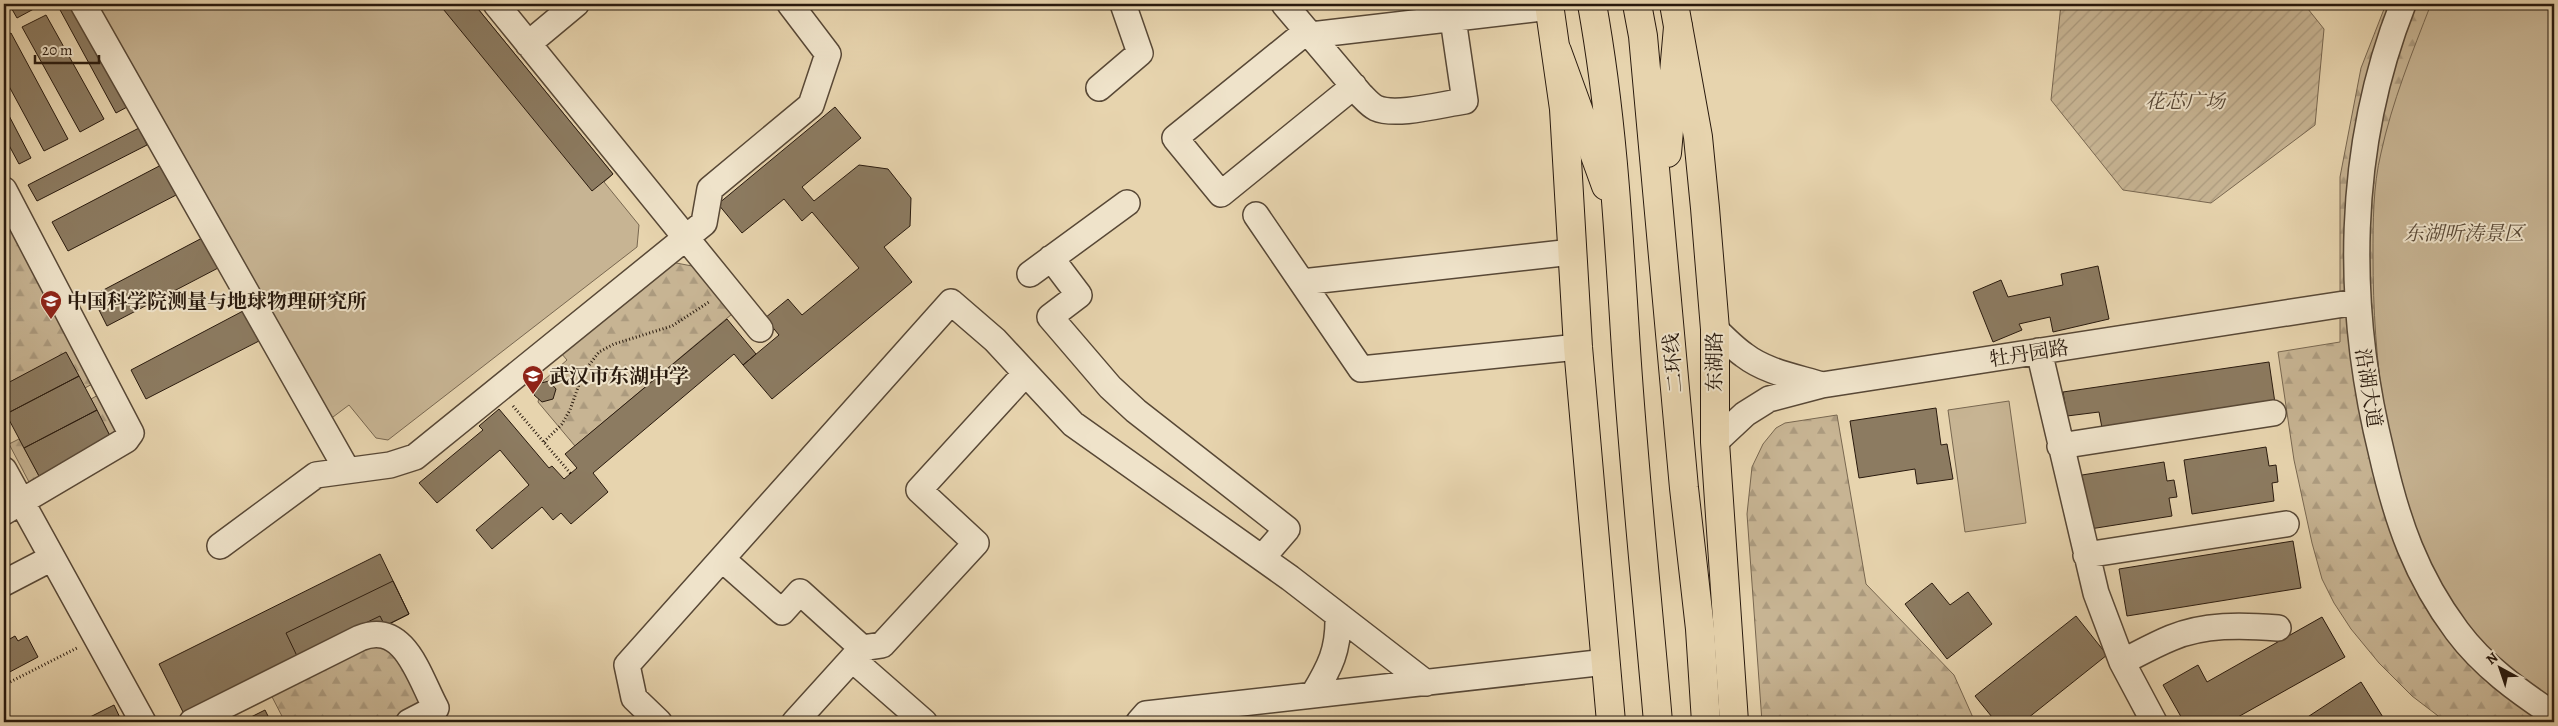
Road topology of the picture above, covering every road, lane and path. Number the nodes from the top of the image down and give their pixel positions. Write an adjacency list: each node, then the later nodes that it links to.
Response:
1 (83, 4): 42 (street)
2 (496, 4): 14 (street)
3 (576, 4): 14 (street)
4 (790, 4): 23 (street)
5 (1124, 4): 17 (street)
6 (1284, 4): 13 (street)
7 (1592, 4): 22 (main road)
8 (1637, 4): 21 (main road, 二环线)
9 (2403, 4): 29 (street, 沿湖大道)
10 (1549, 5): 12 (street); 15 (main road)
11 (1676, 15): 21 (main road); 31 (main road, 东湖路)
12 (1453, 19): 13 (street); 16 (street)
13 (1309, 33): 16 (street); 16 (street)
14 (528, 44): 23 (street)
15 (1557, 51): 22 (main road); 24 (main road)
16 (1354, 86)
17 (1099, 88)
18 (4, 190): 44 (street)
19 (1128, 203): 25 (street)
20 (1256, 215): 27 (street)
21 (1661, 222): 71 (main road, 二环线)
22 (1619, 223): 70 (main road)
23 (686, 238): 28 (street); 36 (street)
24 (1572, 252): 27 (street); 32 (main road)
25 (1051, 258): 26 (street); 50 (street)
26 (1030, 274)
27 (1302, 282): 32 (street)
28 (727, 288): 30 (street); 38 (path)
29 (2357, 302): 33 (street, 牡丹园路); 61 (street, 沿湖大道)
30 (760, 329)
31 (1714, 330): 35 (street, 牡丹园路); 39 (main road, 东湖路)
32 (1578, 347): 56 (main road)
33 (2039, 351): 35 (street, 牡丹园路); 40 (street)
34 (1025, 374): 49 (street); 50 (street); 55 (street)
35 (1822, 385): 39 (street)
36 (500, 390): 38 (path); 42 (street)
37 (2273, 413): 40 (street)
38 (544, 442): 43 (path)
39 (1715, 442): 72 (main road, 东湖路)
40 (2060, 446): 47 (street)
41 (4, 470): 44 (street)
42 (347, 470): 46 (street)
43 (570, 474)
44 (12, 508): 48 (street)
45 (2286, 524): 47 (street)
46 (220, 546)
47 (2086, 555): 57 (street)
48 (52, 558): 51 (street); 54 (street)
49 (722, 558): 55 (street); 65 (street)
50 (1262, 558): 52 (street)
51 (4, 583)
52 (1338, 615): 58 (street); 60 (street)
53 (2278, 628): 57 (street)
54 (97, 638): 59 (path); 62 (street)
55 (857, 654): 66 (street); 67 (street)
56 (1606, 662): 58 (street); 69 (main road)
57 (2122, 662): 73 (street)
58 (1426, 683): 60 (street)
59 (4, 685)
60 (1312, 695): 68 (street)
61 (2554, 715)
62 (143, 722)
63 (192, 722): 64 (street)
64 (409, 722)
65 (659, 722)
66 (795, 722)
67 (924, 722)
68 (1139, 722)
69 (1611, 722)
70 (1658, 722)
71 (1706, 722)
72 (1734, 722)
73 (2154, 722)

